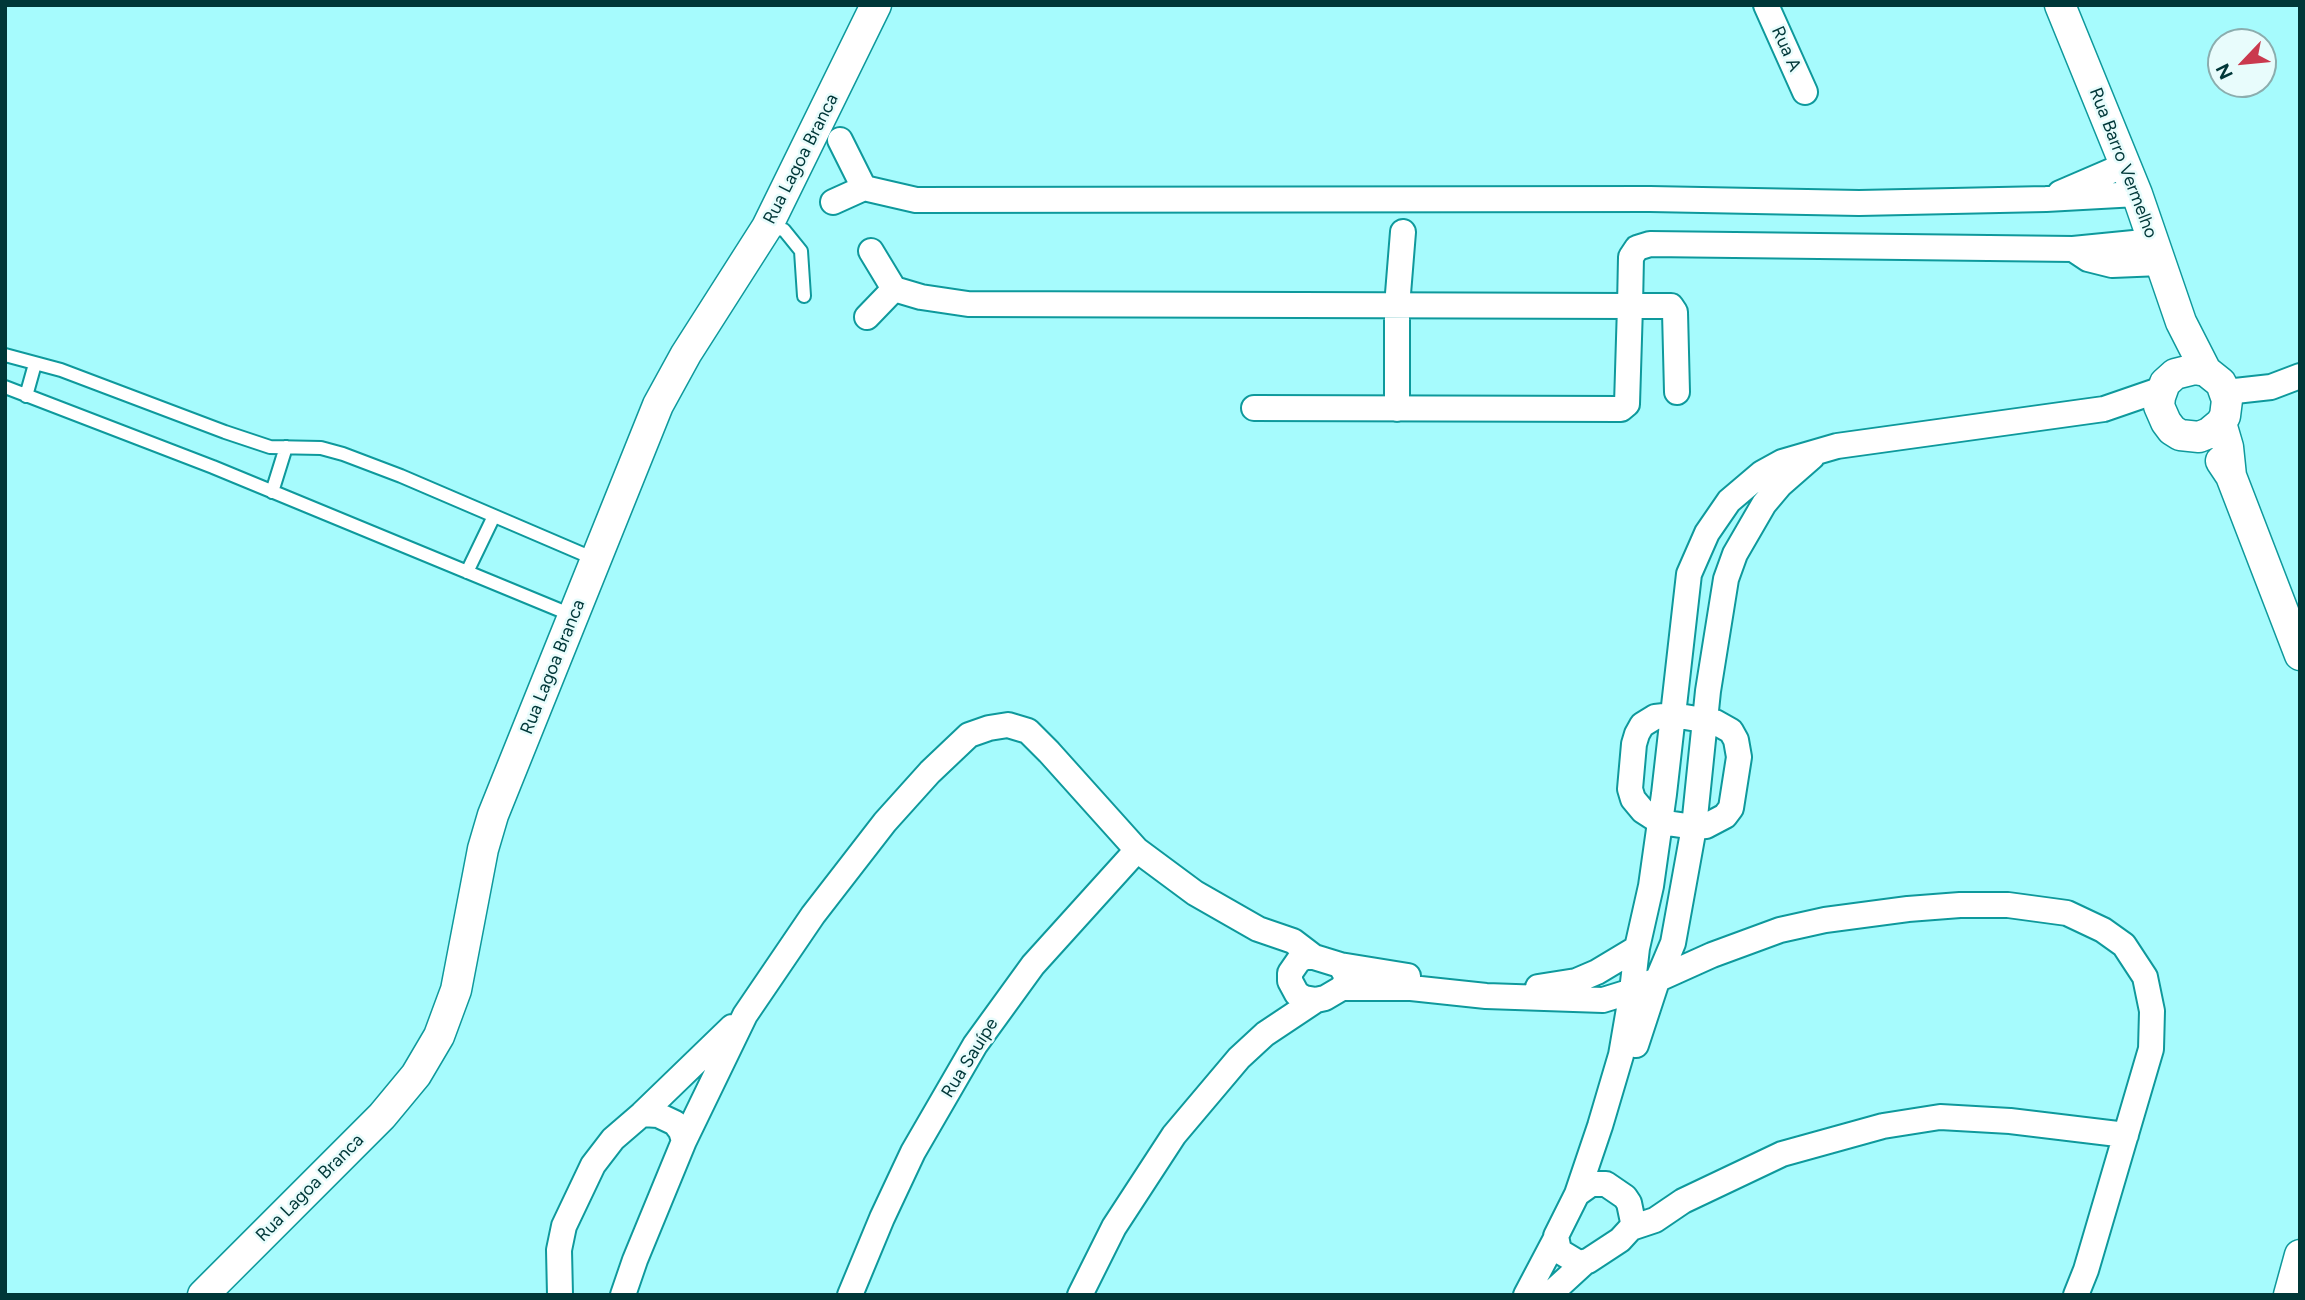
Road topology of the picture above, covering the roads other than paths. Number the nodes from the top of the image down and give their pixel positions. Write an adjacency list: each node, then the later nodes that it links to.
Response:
1 (876, 5): 11 (street, Rua Lagoa Branca)
2 (1766, 5): 4 (street, Rua A)
3 (2060, 5): 6 (street, Rua Barro Vermelho)
4 (1805, 92)
5 (840, 140): 7 (street)
6 (2125, 165): 8 (street, Rua Barro Vermelho); 9 (street)
7 (863, 188): 9 (street); 10 (street)
8 (2137, 194): 9 (street); 14 (street, Rua Barro Vermelho)
9 (2046, 199)
10 (833, 202)
11 (768, 227): 16 (lane); 35 (street, Rua Lagoa Branca)
12 (1403, 232): 17 (street)
13 (871, 251): 15 (street)
14 (2157, 252): 18 (street); 20 (street, Rua Barro Vermelho)
15 (894, 289): 17 (street); 19 (street)
16 (804, 296)
17 (1397, 306): 18 (street); 30 (street)
18 (1630, 306): 26 (street); 30 (street)
19 (867, 317)
20 (2181, 322): 25 (street); 29 (street, Rua Barro Vermelho)
21 (5, 355): 22 (lane)
22 (35, 364): 27 (lane); 31 (lane)
23 (2300, 376): 29 (street)
24 (5, 387): 27 (lane)
25 (2166, 392): 29 (street); 29 (street); 32 (street)
26 (1676, 393)
27 (26, 396): 33 (lane)
28 (1254, 408): 30 (street)
29 (2215, 408): 38 (street, Rua Barro Vermelho)
30 (1397, 409)
31 (286, 447): 33 (lane); 34 (lane)
32 (1821, 450): 39 (street); 40 (street)
33 (272, 492): 36 (lane)
34 (494, 516): 35 (lane); 36 (lane)
35 (597, 560): 37 (street, Rua Lagoa Branca)
36 (467, 572): 37 (lane)
37 (574, 616): 67 (street, Rua Lagoa Branca)
38 (2300, 655)
39 (1673, 715): 40 (street); 41 (street); 41 (street)
40 (1706, 720): 42 (street); 42 (street)
41 (1660, 822): 42 (street); 46 (street)
42 (1694, 827): 45 (street)
43 (1137, 850): 44 (street); 54 (street); 70 (street, Rua Sauípe)
44 (1258, 929): 48 (street); 50 (street)
45 (1673, 943): 47 (street); 51 (street)
46 (1637, 948): 49 (street); 52 (street)
47 (1712, 955): 51 (street); 58 (street)
48 (1314, 957): 49 (street); 50 (street)
49 (1341, 976): 52 (street); 53 (street)
50 (1291, 981): 53 (street); 55 (street)
51 (1657, 981): 52 (street); 56 (street)
52 (1632, 991): 56 (street)
53 (1316, 1000): 55 (street)
54 (745, 1015): 57 (street); 59 (street)
55 (1265, 1034): 71 (street)
56 (1617, 1088): 60 (street); 61 (street)
57 (642, 1114): 59 (street); 68 (street)
58 (2126, 1135): 62 (street); 74 (street)
59 (684, 1141): 69 (street)
60 (1618, 1192): 61 (street); 62 (street); 63 (street)
61 (1577, 1194): 64 (street)
62 (1683, 1201): 63 (street)
63 (1631, 1228): 66 (street)
64 (1555, 1240): 66 (street); 72 (street)
65 (2300, 1255): 75 (street)
66 (1584, 1263): 73 (street)
67 (203, 1295)
68 (560, 1295)
69 (623, 1295)
70 (850, 1295)
71 (1080, 1295)
72 (1526, 1295)
73 (1549, 1295)
74 (2076, 1295)
75 (2289, 1295)

